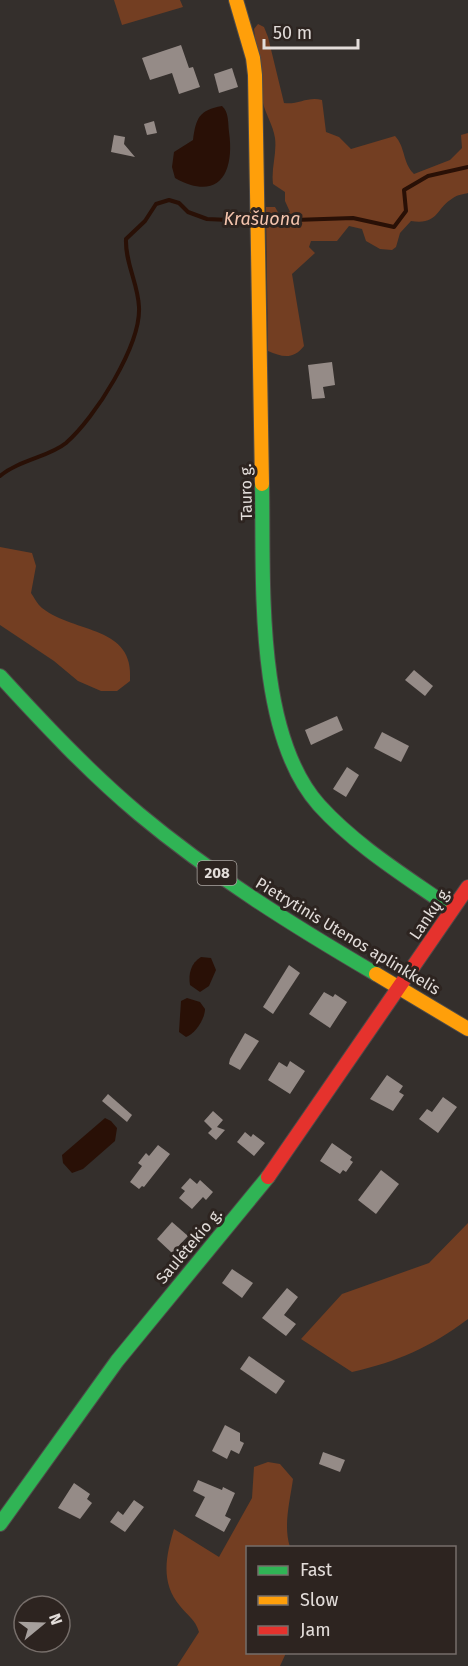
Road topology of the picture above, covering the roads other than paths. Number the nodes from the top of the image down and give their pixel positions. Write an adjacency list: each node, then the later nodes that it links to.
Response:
1 (236, 0): 4 (main road, Tauro g.)
2 (0, 676): 5 (main road, Pietrytinis Utenos aplinkkelis / 208)
3 (468, 887): 4 (main road, Lankų g.)
4 (452, 909): 5 (main road, Lankų g.)
5 (400, 988): 6 (main road, Pietrytinis Utenos aplinkkelis / 208); 7 (main road, Saulėtekio g.)
6 (468, 1029)
7 (0, 1524)

